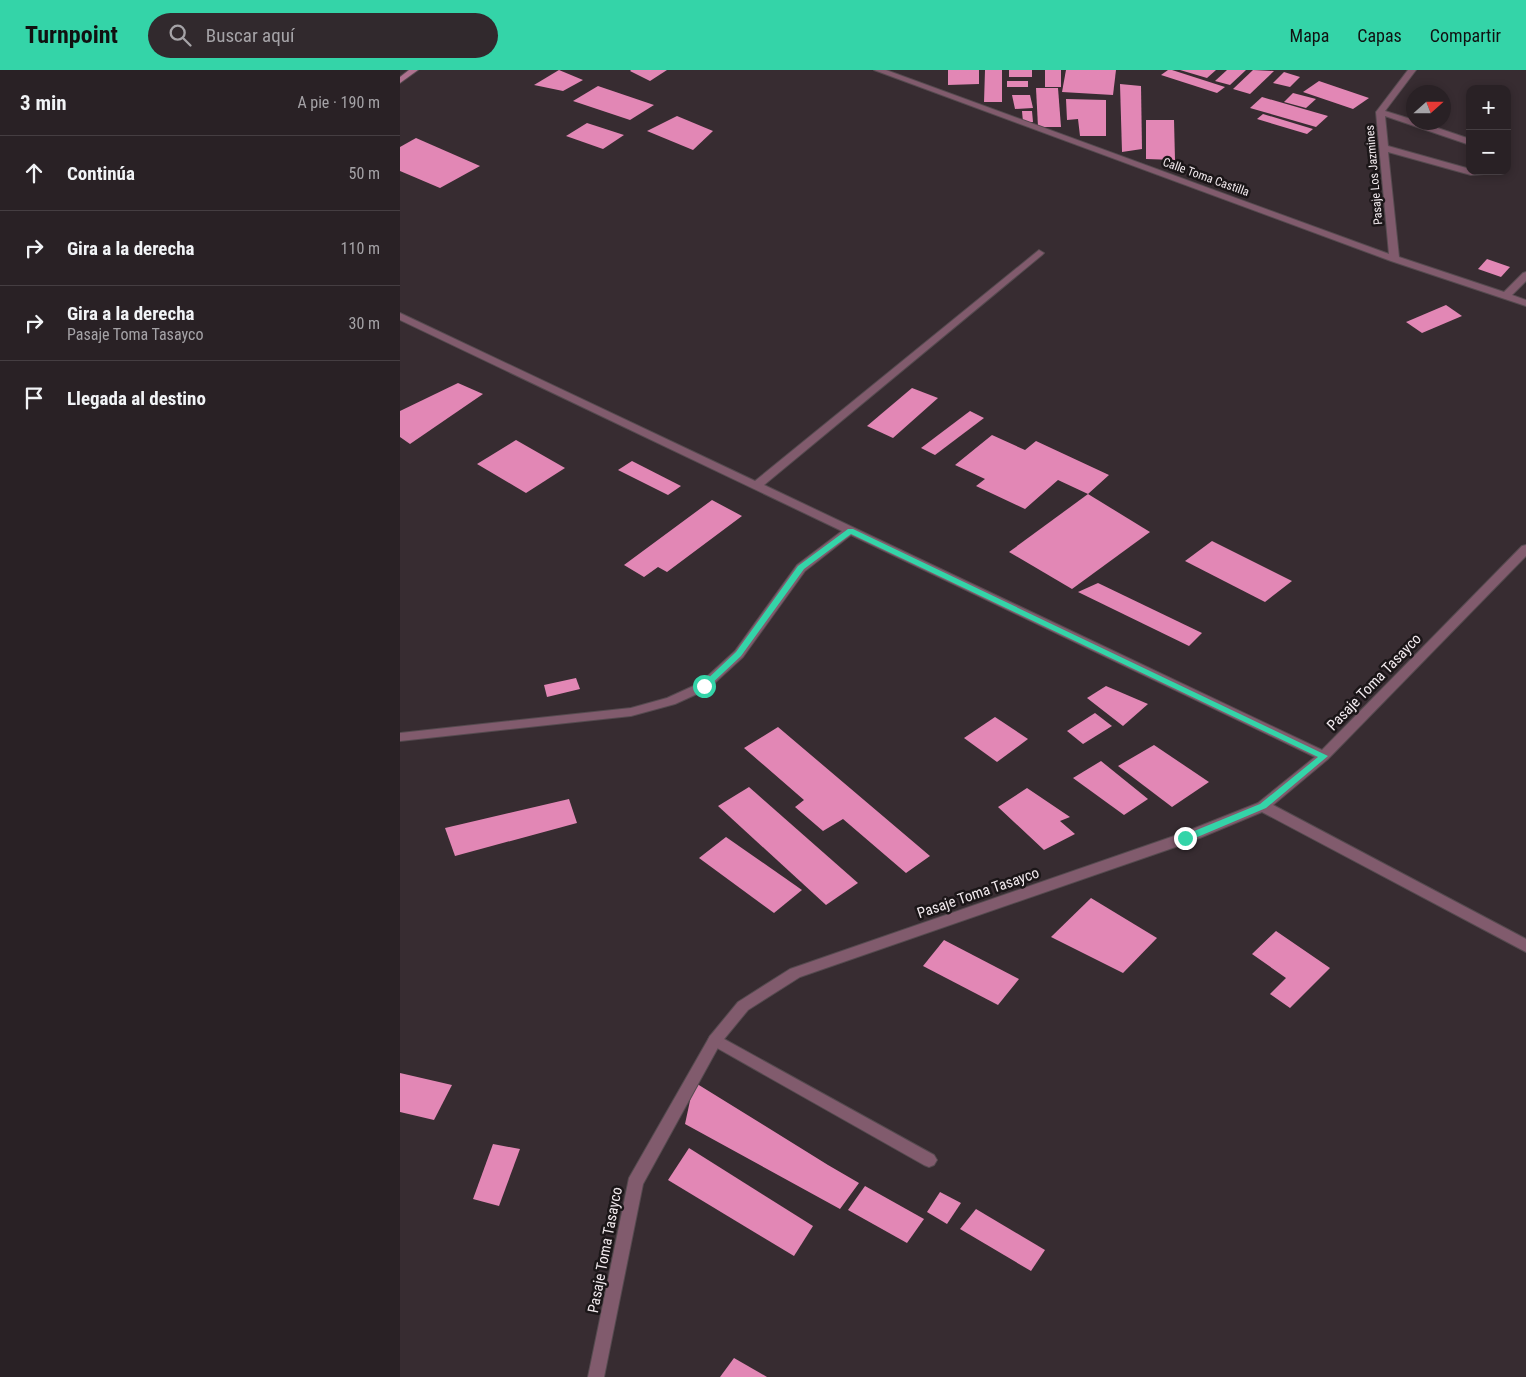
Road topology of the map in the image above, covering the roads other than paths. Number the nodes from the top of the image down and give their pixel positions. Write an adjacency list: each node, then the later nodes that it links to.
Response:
1 (414, 70): 4 (main road)
2 (878, 70): 10 (street, Calle Toma Castilla)
3 (1412, 70): 5 (street, Pasaje Los Jazmines)
4 (400, 81)
5 (1380, 112): 6 (street); 7 (street, Pasaje Los Jazmines)
6 (1466, 141)
7 (1384, 148): 8 (street); 10 (street, Pasaje Los Jazmines)
8 (1466, 171)
9 (1039, 253): 15 (street)
10 (1394, 259): 12 (street, Calle Toma Castilla)
11 (1526, 276): 12 (street)
12 (1506, 296): 13 (street, Calle Toma Castilla)
13 (1526, 303)
14 (400, 316): 15 (street)
15 (756, 486): 16 (street)
16 (850, 531): 18 (street); 19 (street)
17 (1526, 549): 19 (street, Pasaje Toma Tasayco)
18 (400, 737)
19 (1324, 756): 20 (street, Pasaje Toma Tasayco)
20 (1263, 806): 21 (street); 22 (street, Pasaje Toma Tasayco)
21 (1526, 946)
22 (715, 1040): 23 (street); 24 (street, Pasaje Toma Tasayco)
23 (928, 1160)
24 (596, 1377)

